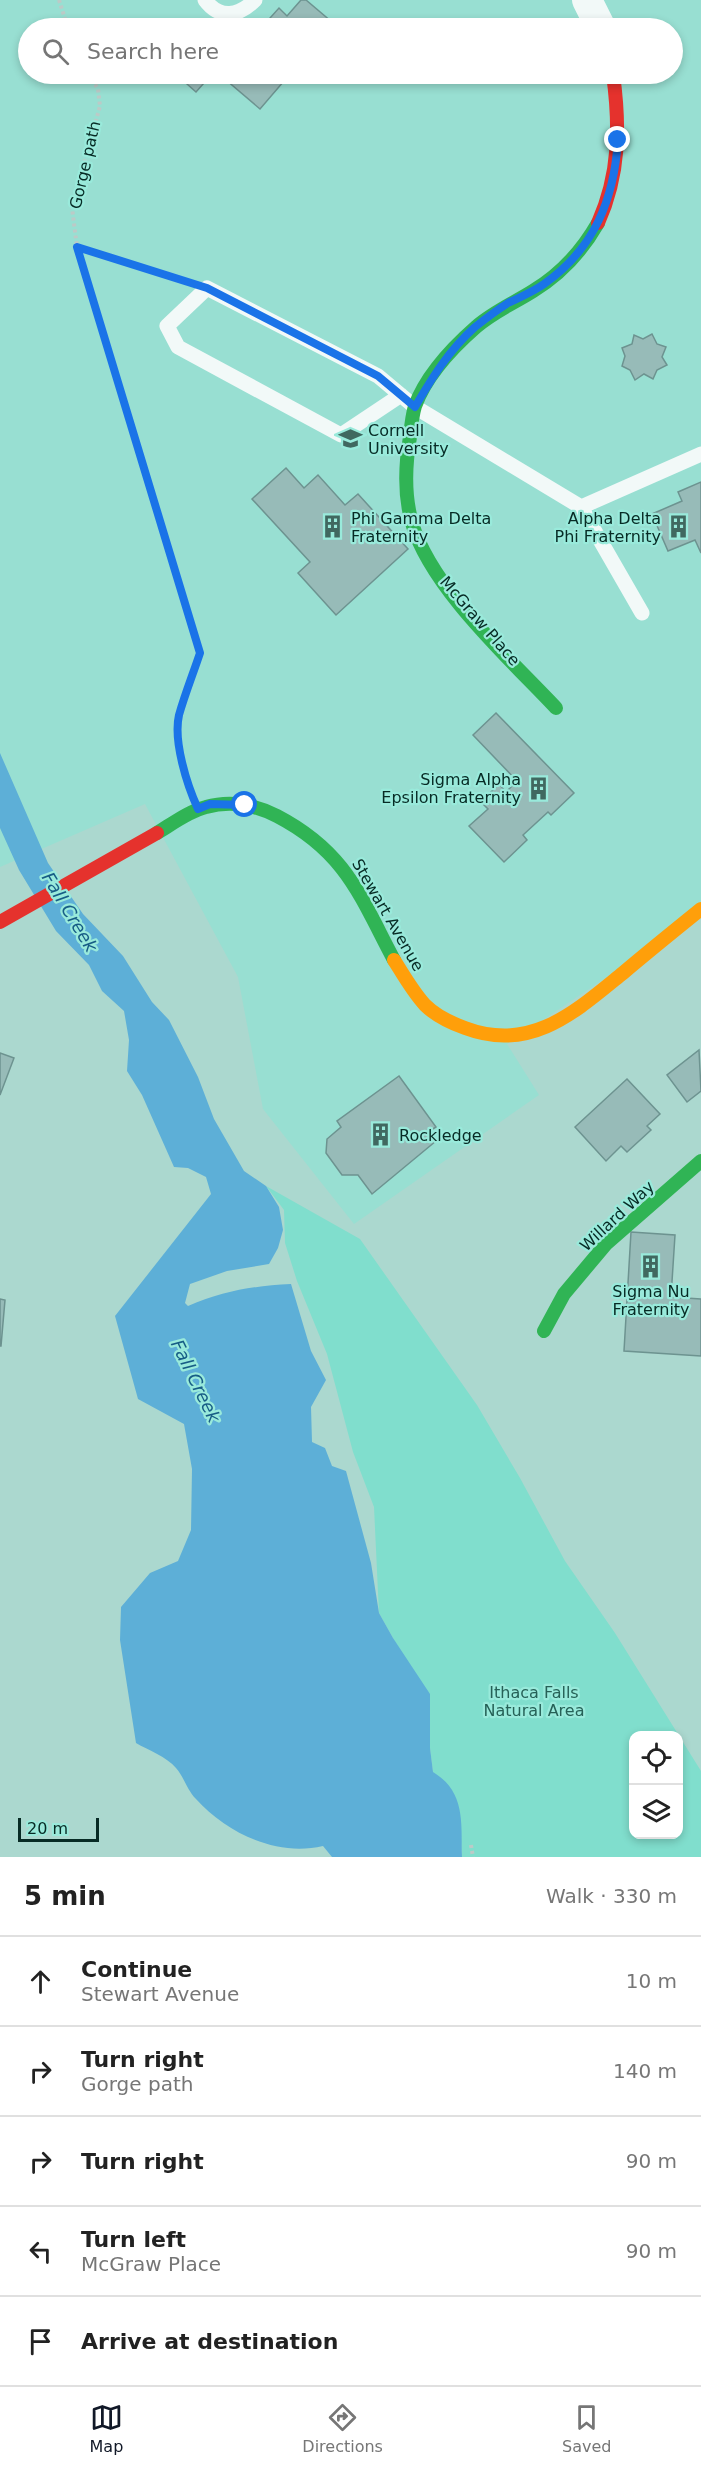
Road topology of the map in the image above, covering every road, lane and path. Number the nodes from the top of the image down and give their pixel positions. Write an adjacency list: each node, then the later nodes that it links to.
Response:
1 (58, 0): 5 (path)
2 (205, 0): 3 (lane)
3 (255, 0)
4 (588, 0): 6 (street)
5 (64, 18)
6 (596, 18)
7 (95, 84): 9 (path, Gorge path)
8 (615, 84): 12 (street, McGraw Place)
9 (77, 247): 10 (path); 17 (path, Gorge path)
10 (207, 288): 11 (lane); 11 (lane)
11 (401, 395): 12 (lane)
12 (415, 407): 14 (lane); 16 (street, McGraw Place)
13 (701, 454): 14 (lane)
14 (580, 507): 15 (lane)
15 (642, 613)
16 (556, 708)
17 (192, 812): 18 (street, Stewart Avenue); 19 (street, Stewart Avenue)
18 (701, 909)
19 (0, 922)
20 (701, 1161): 21 (street, Willard Way)
21 (544, 1331)
22 (471, 1845): 23 (path)
23 (473, 1857)

